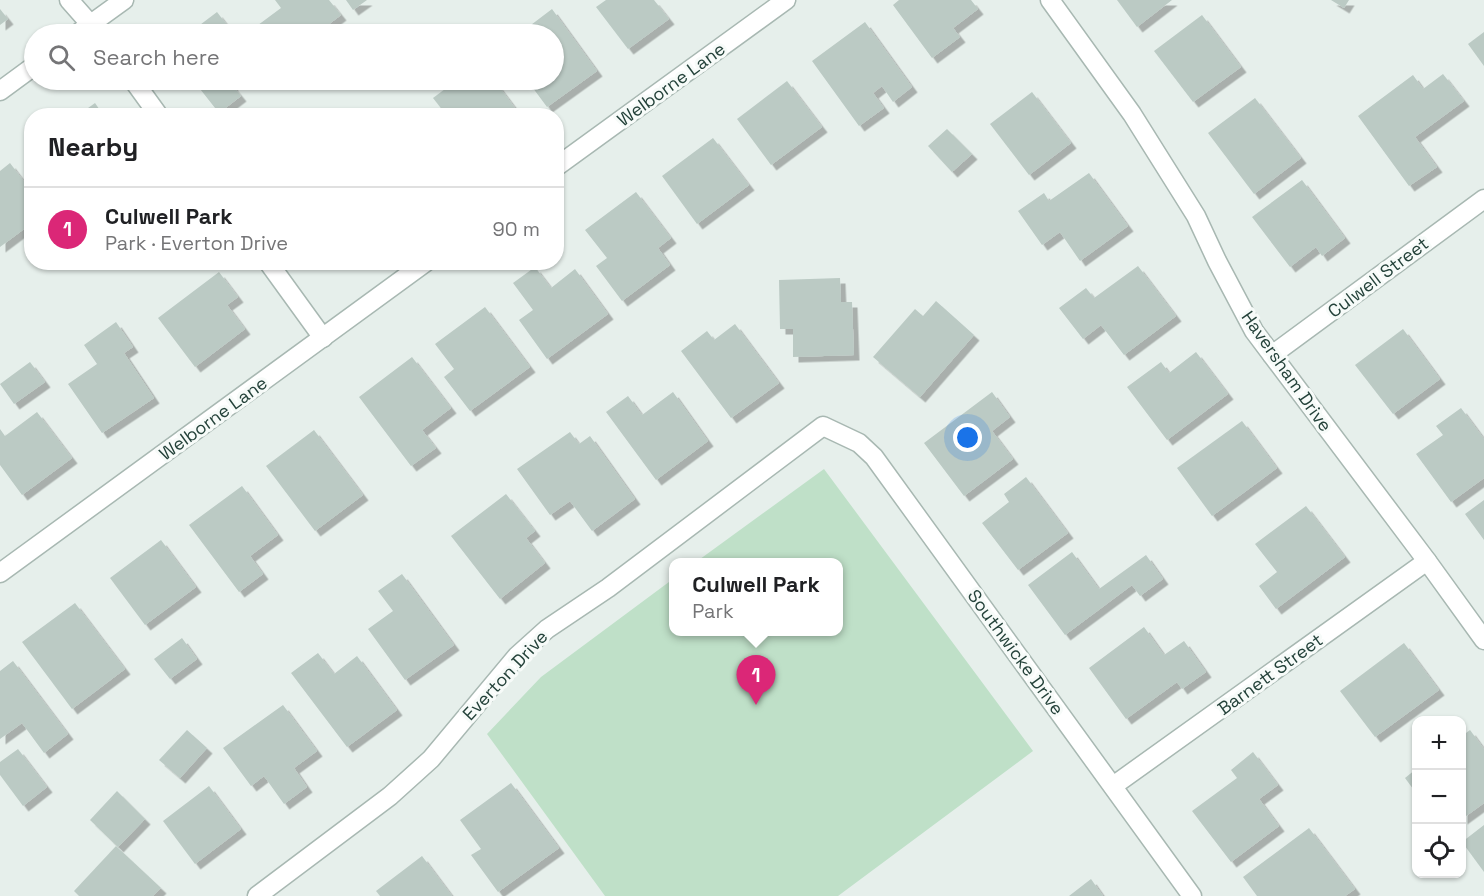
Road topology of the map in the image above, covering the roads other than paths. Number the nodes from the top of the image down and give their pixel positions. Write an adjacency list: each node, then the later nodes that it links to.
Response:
1 (69, 0): 5 (street)
2 (124, 0): 6 (street)
3 (786, 0): 11 (street, Welborne Lane)
4 (1050, 0): 16 (street, Haversham Drive)
5 (84, 24)
6 (97, 24)
7 (24, 73): 9 (street)
8 (140, 90): 10 (street)
9 (0, 91)
10 (153, 108)
11 (564, 161)
12 (1484, 199): 16 (street, Culwell Street)
13 (274, 270): 15 (street)
14 (415, 270): 15 (street, Welborne Lane)
15 (323, 338): 19 (street, Welborne Lane)
16 (1272, 355): 18 (street, Haversham Drive)
17 (823, 426): 21 (street, Southwicke Drive); 22 (street, Everton Drive)
18 (1427, 561): 20 (street, Haversham Drive); 21 (street, Barnett Street)
19 (0, 573)
20 (1484, 640)
21 (1113, 786): 23 (street, Southwicke Drive)
22 (257, 896)
23 (1192, 896)

